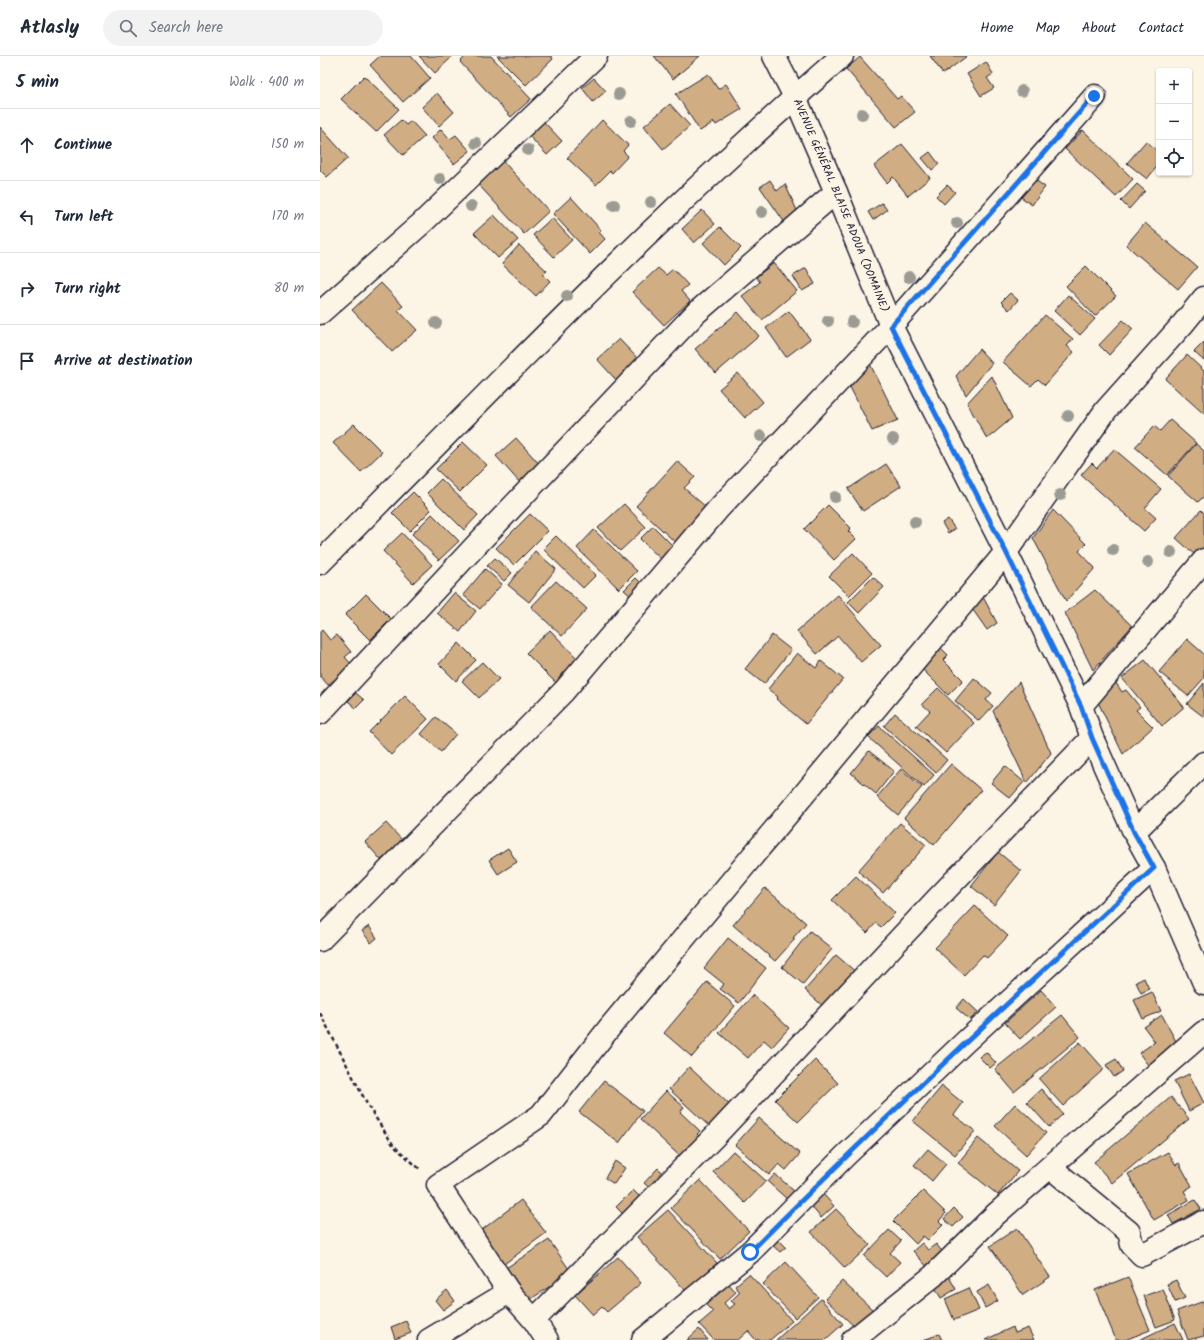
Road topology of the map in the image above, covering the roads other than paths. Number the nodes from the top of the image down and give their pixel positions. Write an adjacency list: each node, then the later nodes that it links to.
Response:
1 (596, 56): 8 (street)
2 (774, 56): 5 (street, AVENUE GÉNÉRAL BLAISE ADOUA (DOMAINE))
3 (842, 56): 5 (street)
4 (1094, 96): 9 (street)
5 (795, 97): 6 (street, AVENUE GÉNÉRAL BLAISE ADOUA (DOMAINE)); 12 (street)
6 (836, 192): 9 (street, AVENUE GÉNÉRAL BLAISE ADOUA (DOMAINE)); 14 (street)
7 (1204, 298): 10 (street)
8 (320, 313)
9 (891, 326): 10 (street, AVENUE GÉNÉRAL BLAISE ADOUA (DOMAINE)); 19 (street)
10 (1006, 552): 13 (street, AVENUE GÉNÉRAL BLAISE ADOUA (DOMAINE)); 24 (street)
11 (1204, 560): 13 (street)
12 (320, 564)
13 (1081, 706): 15 (street, AVENUE GÉNÉRAL BLAISE ADOUA (DOMAINE))
14 (320, 713)
15 (1092, 738): 17 (street, AVENUE GÉNÉRAL BLAISE ADOUA (DOMAINE)); 25 (street)
16 (1204, 763): 17 (street)
17 (1134, 832): 18 (street, AVENUE GÉNÉRAL BLAISE ADOUA (DOMAINE))
18 (1154, 868): 20 (street, AVENUE GÉNÉRAL BLAISE ADOUA (DOMAINE)); 28 (street)
19 (320, 940)
20 (1204, 983)
21 (1204, 1032): 22 (street)
22 (1050, 1167): 23 (street); 29 (street)
23 (1204, 1222)
24 (509, 1292): 25 (street); 26 (street)
25 (534, 1320): 27 (street)
26 (429, 1340)
27 (547, 1340)
28 (643, 1340)
29 (853, 1340)

